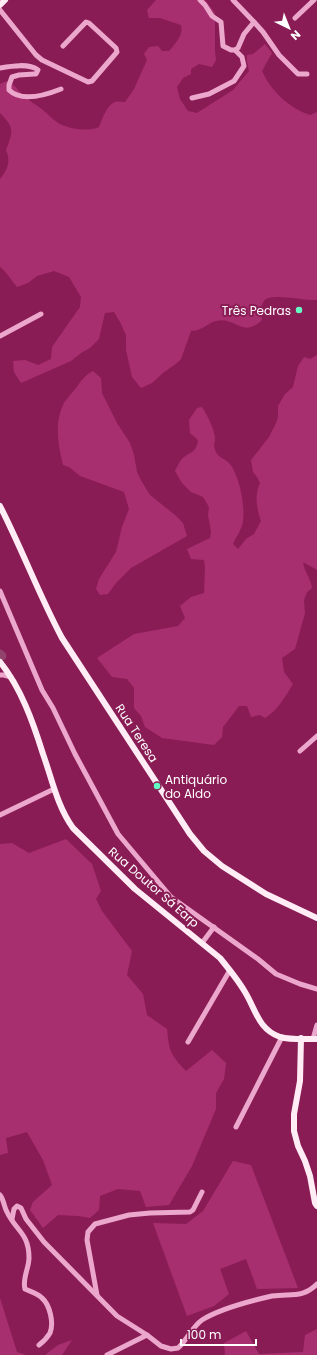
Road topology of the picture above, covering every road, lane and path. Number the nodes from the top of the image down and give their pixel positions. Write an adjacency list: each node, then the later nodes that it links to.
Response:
1 (5, 0): 5 (main road)
2 (200, 0): 10 (street)
3 (233, 0): 8 (street)
4 (314, 0): 7 (street)
5 (0, 5)
6 (0, 10): 9 (street)
7 (295, 18)
8 (254, 22): 10 (street); 12 (street)
9 (63, 46)
10 (235, 50): 14 (street)
11 (0, 68): 13 (street)
12 (307, 74)
13 (61, 89)
14 (192, 98)
15 (41, 314): 16 (street)
16 (0, 336)
17 (0, 506): 18 (main road); 27 (main road, Rua Teresa)
18 (0, 514)
19 (0, 591): 28 (street)
20 (1, 665): 22 (main road, Rua Doutor Sá Earp)
21 (0, 676): 22 (street)
22 (11, 677): 25 (main road, Rua Doutor Sá Earp)
23 (317, 736): 24 (street)
24 (300, 751)
25 (54, 789): 26 (street); 29 (main road, Rua Doutor Sá Earp)
26 (0, 815)
27 (317, 918)
28 (214, 927): 29 (street); 31 (street)
29 (202, 943): 30 (main road, Rua Doutor Sá Earp)
30 (230, 970): 33 (main road, Rua Doutor Sá Earp); 36 (street)
31 (317, 989)
32 (317, 1025): 35 (street)
33 (282, 1037): 34 (main road, Rua Doutor Sá Earp); 37 (street)
34 (301, 1038): 35 (main road, Rua Doutor Sá Earp); 40 (main road)
35 (315, 1039)
36 (188, 1042)
37 (236, 1127)
38 (202, 1192): 43 (street)
39 (0, 1195): 41 (street)
40 (317, 1206)
41 (12, 1219): 43 (street); 45 (street)
42 (317, 1284): 44 (street)
43 (98, 1296): 44 (street)
44 (147, 1335): 46 (street)
45 (39, 1345)
46 (107, 1355)

